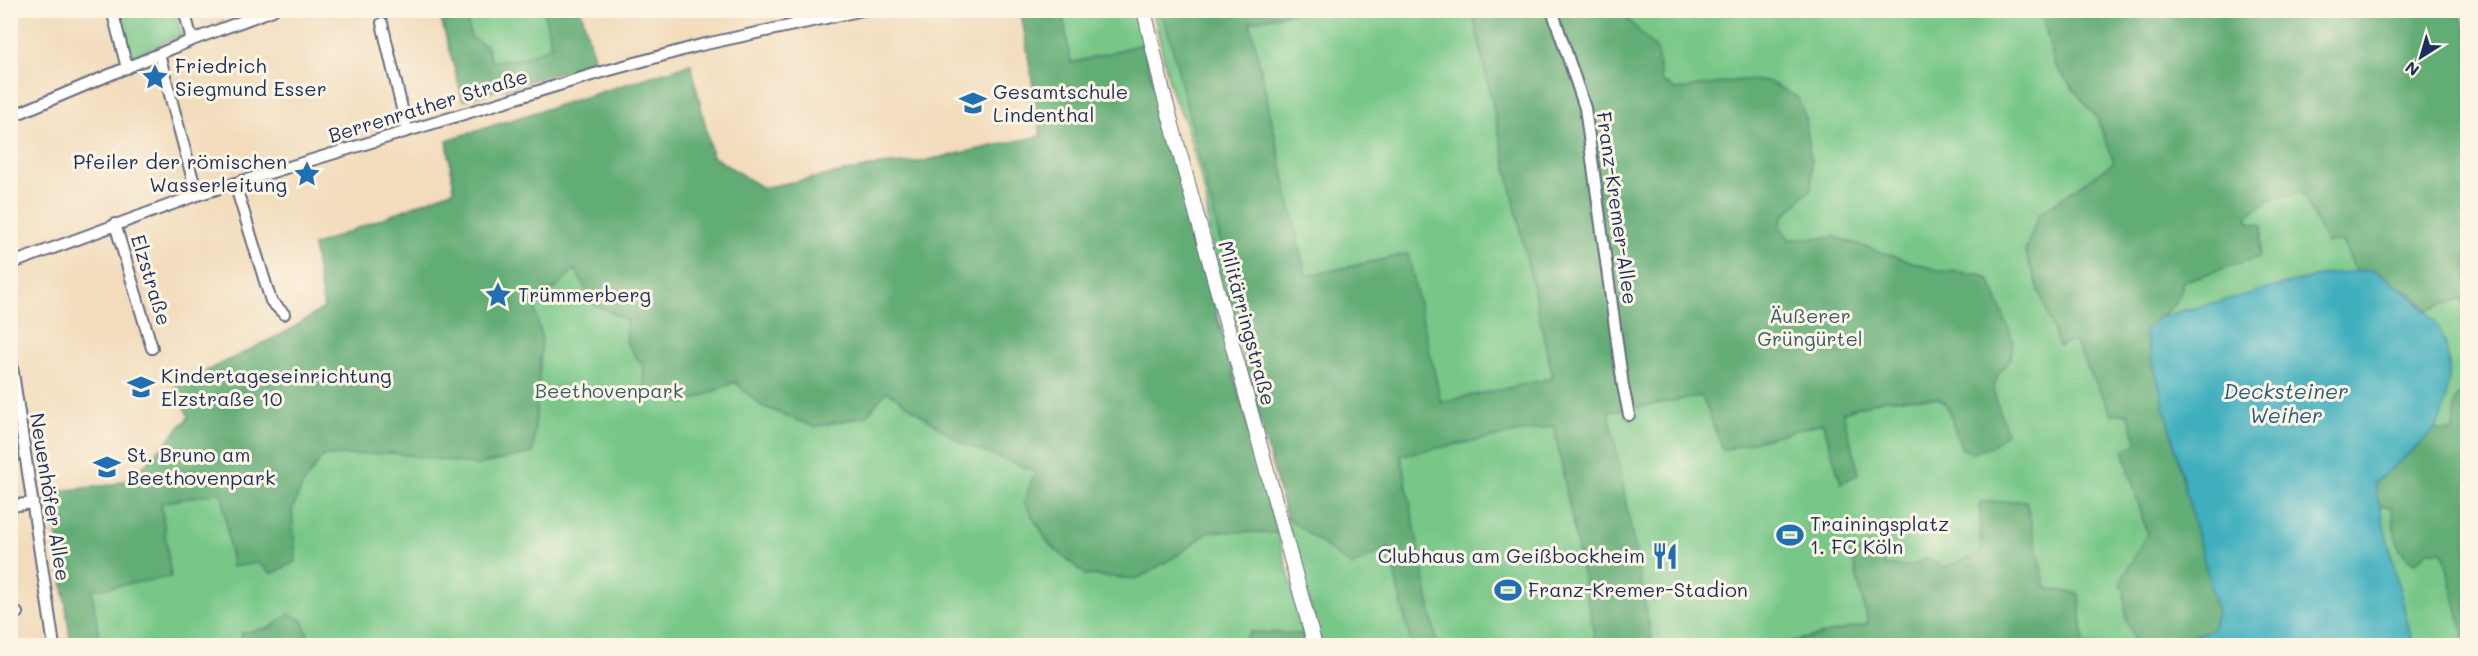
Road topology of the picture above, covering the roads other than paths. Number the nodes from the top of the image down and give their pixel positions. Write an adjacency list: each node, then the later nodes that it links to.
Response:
1 (112, 10): 12 (street)
2 (184, 10): 10 (street)
3 (273, 10): 10 (street)
4 (794, 10): 9 (street)
5 (863, 10): 9 (street, Berrenrather Straße)
6 (1144, 10): 26 (main road, Militärringstraße)
7 (1552, 10): 22 (street, Franz-Kremer-Allee)
8 (382, 23): 14 (street)
9 (798, 24): 14 (street, Berrenrather Straße)
10 (192, 40): 11 (street)
11 (159, 54): 12 (street); 16 (street)
12 (127, 68): 13 (street)
13 (10, 117)
14 (407, 130): 15 (street, Berrenrather Straße)
15 (235, 184): 16 (street, Berrenrather Straße); 19 (street)
16 (197, 195): 17 (street, Berrenrather Straße)
17 (115, 224): 18 (street, Berrenrather Straße); 20 (street, Elzstraße)
18 (10, 264)
19 (284, 314)
20 (152, 348)
21 (10, 353): 23 (street, Neuenhöfer Allee)
22 (1629, 415)
23 (33, 503): 24 (street); 25 (street, Neuenhöfer Allee)
24 (10, 506)
25 (54, 645)
26 (1315, 645)

